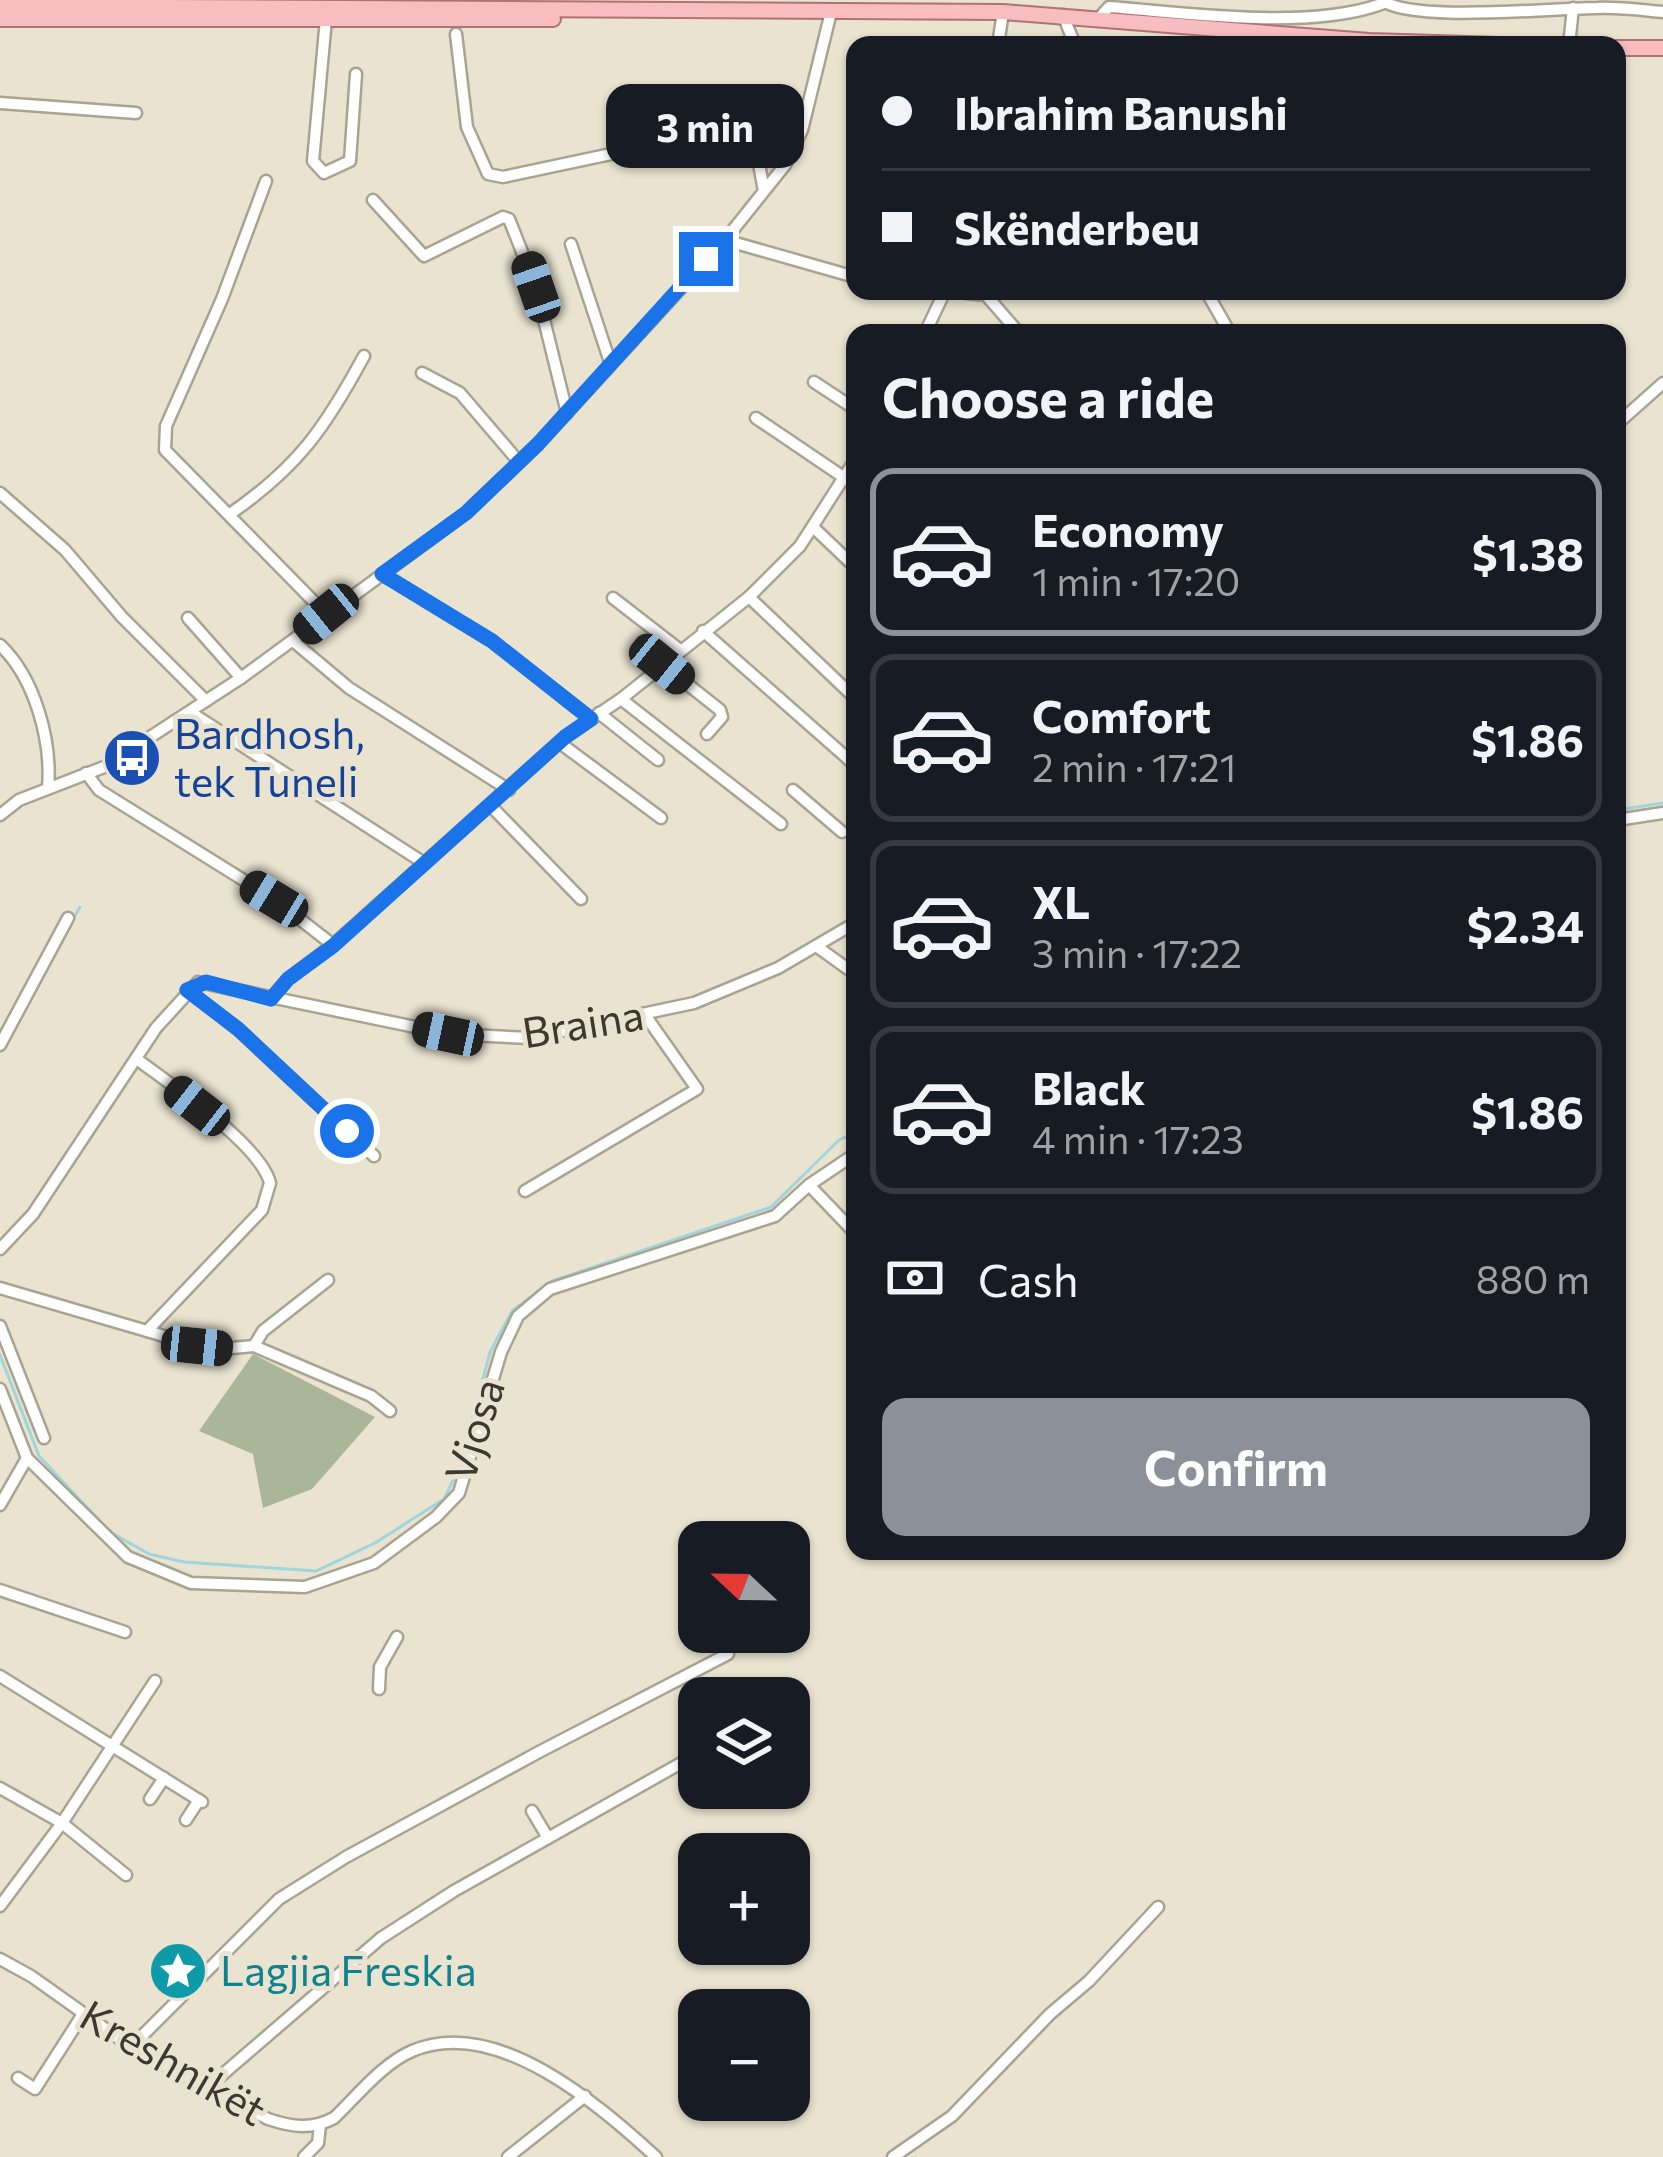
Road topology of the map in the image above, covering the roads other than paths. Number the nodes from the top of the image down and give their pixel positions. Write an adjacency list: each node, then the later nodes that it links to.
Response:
1 (1383, 2): 4 (street); 11 (street)
2 (279, 4): 3 (main road); 8 (main road)
3 (0, 6)
4 (1550, 6): 5 (street)
5 (1573, 8): 7 (street); 19 (street)
6 (892, 9): 8 (main road); 9 (main road)
7 (1663, 12)
8 (830, 14): 13 (main road); 26 (street)
9 (1002, 14): 10 (main road); 15 (street)
10 (1063, 18): 11 (main road); 16 (street); 17 (main road)
11 (1099, 18): 18 (main road)
12 (0, 19): 13 (main road)
13 (326, 20): 22 (street)
14 (456, 34): 26 (street)
15 (999, 36)
16 (1071, 36)
17 (1244, 36)
18 (1311, 36)
19 (1570, 36)
20 (1626, 51): 21 (main road)
21 (1663, 51)
22 (356, 74)
23 (0, 103): 24 (street)
24 (136, 113)
25 (266, 181): 46 (street)
26 (764, 191): 28 (street)
27 (373, 200): 39 (street)
28 (725, 240): 30 (street); 34 (street)
29 (571, 244): 34 (street)
30 (846, 274)
31 (990, 300): 32 (street)
32 (1011, 324)
33 (364, 356): 46 (street)
34 (610, 362): 39 (street)
35 (422, 373): 42 (street)
36 (814, 382): 38 (street)
37 (1663, 383): 40 (street)
38 (846, 403)
39 (568, 413): 42 (street)
40 (1626, 416)
41 (756, 418): 44 (street)
42 (519, 462): 49 (street)
43 (846, 473): 44 (street)
44 (844, 476): 47 (street)
45 (0, 494): 62 (street)
46 (230, 514): 52 (street)
47 (813, 527): 48 (street); 50 (street)
48 (846, 558)
49 (382, 574): 52 (street); 64 (street)
50 (748, 597): 54 (street); 60 (street)
51 (613, 598): 57 (street)
52 (326, 614): 55 (street)
53 (188, 618): 59 (street)
54 (703, 631): 57 (street); 67 (street)
55 (293, 641): 59 (street); 71 (street)
56 (0, 645): 70 (street)
57 (680, 650): 58 (street)
58 (662, 664): 61 (street); 65 (street)
59 (241, 678): 62 (street)
60 (846, 690)
61 (621, 699): 64 (street); 78 (street)
62 (206, 701): 63 (street)
63 (190, 712): 69 (street); 80 (street)
64 (595, 716): 66 (street); 68 (street)
65 (707, 734)
66 (560, 742): 71 (street); 76 (street)
67 (846, 758)
68 (658, 760)
69 (82, 774): 70 (street); 84 (street)
70 (51, 786): 75 (street)
71 (509, 790): 73 (street)
72 (793, 790): 79 (street)
73 (490, 806): 80 (street); 81 (street)
74 (1663, 813): 77 (street)
75 (0, 814)
76 (661, 818)
77 (1626, 819)
78 (781, 824)
79 (846, 828)
80 (424, 863): 84 (street)
81 (581, 898)
82 (68, 918): 90 (street)
83 (846, 928): 85 (street, Braina)
84 (333, 946): 88 (street)
85 (816, 946): 86 (street); 89 (street, Braina)
86 (846, 968)
87 (187, 990): 88 (street, Braina); 91 (street); 92 (street)
88 (271, 999): 89 (street, Braina)
89 (645, 1015): 95 (street)
90 (0, 1045)
91 (138, 1060): 97 (street); 101 (street)
92 (374, 1156)
93 (846, 1160): 94 (street, Vjosa)
94 (809, 1185): 96 (street); 106 (street, Vjosa)
95 (525, 1191)
96 (846, 1224)
97 (0, 1249)
98 (328, 1280): 102 (street)
99 (0, 1288): 101 (street)
100 (0, 1326): 105 (street)
101 (147, 1330): 102 (street)
102 (254, 1346): 104 (street)
103 (1, 1395): 106 (street, Vjosa)
104 (390, 1411)
105 (44, 1438)
106 (26, 1459): 107 (street)
107 (0, 1504)
108 (0, 1590): 109 (street)
109 (125, 1632)
110 (397, 1637): 114 (street)
111 (728, 1654): 129 (street)
112 (0, 1676): 115 (street)
113 (155, 1681): 115 (street)
114 (379, 1689)
115 (112, 1744): 117 (street); 122 (street)
116 (678, 1765): 123 (street)
117 (164, 1778): 119 (street); 121 (street)
118 (0, 1788): 122 (street)
119 (150, 1798)
120 (532, 1811): 123 (street)
121 (186, 1820)
122 (62, 1823): 124 (street); 125 (street)
123 (548, 1838): 131 (street)
124 (126, 1875)
125 (0, 1906)
126 (1157, 1907): 137 (street)
127 (0, 1959): 128 (street, Kreshnikët)
128 (83, 2014): 129 (street, Kreshnikët); 130 (street)
129 (131, 2047): 131 (street, Kreshnikët)
130 (18, 2078)
131 (208, 2087): 133 (street, Kreshnikët)
132 (585, 2096): 133 (street); 135 (street); 136 (street)
133 (320, 2125): 134 (street, Kreshnikët)
134 (304, 2157)
135 (508, 2157)
136 (656, 2157)
137 (893, 2157)

